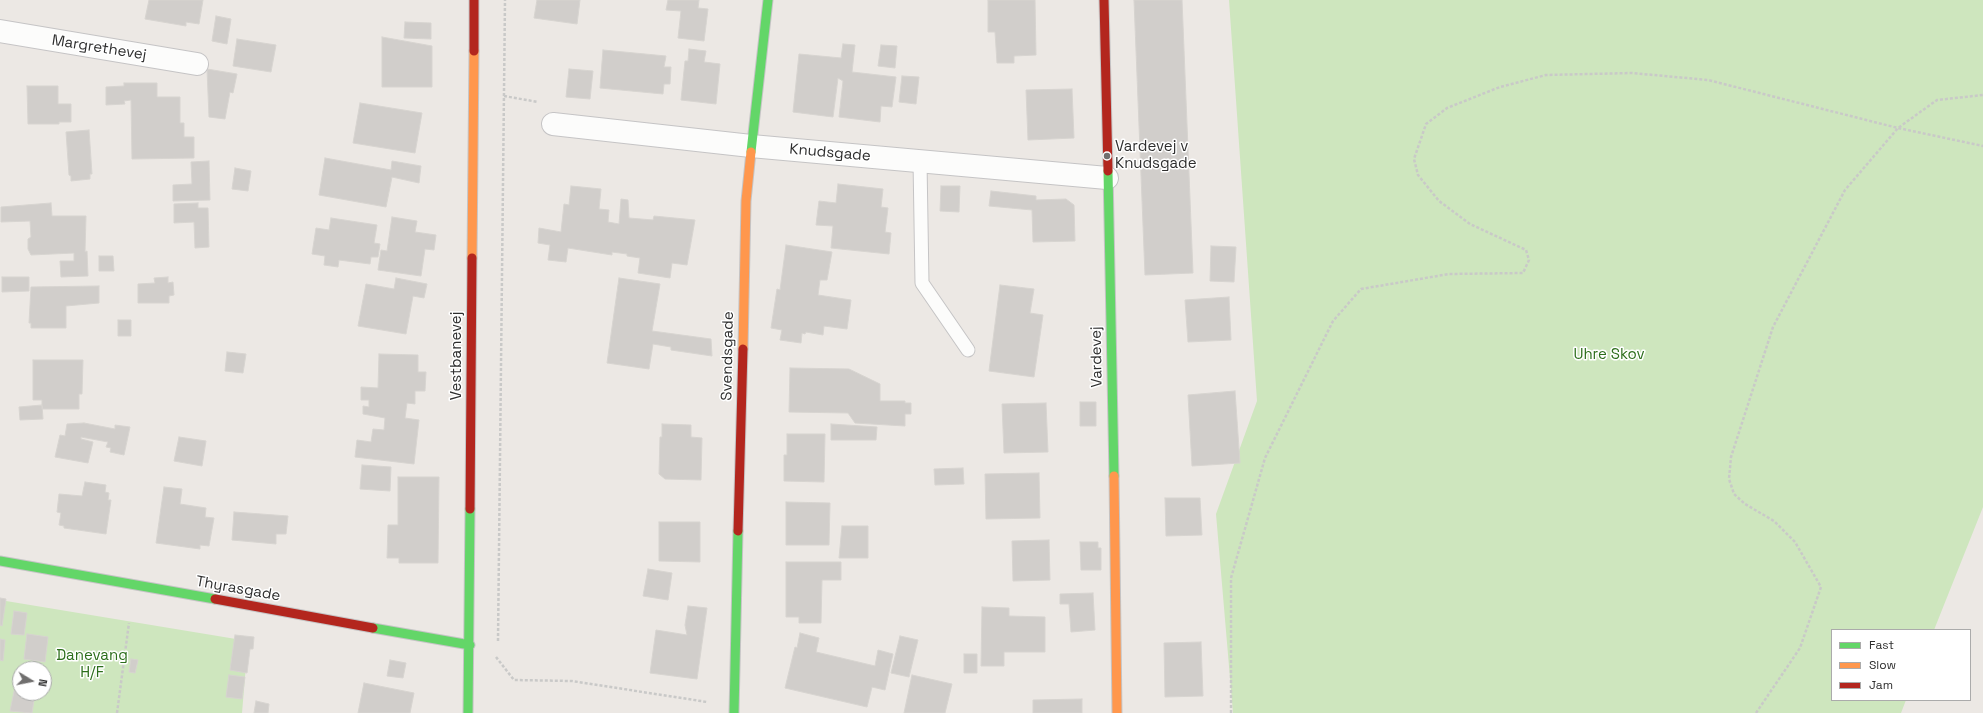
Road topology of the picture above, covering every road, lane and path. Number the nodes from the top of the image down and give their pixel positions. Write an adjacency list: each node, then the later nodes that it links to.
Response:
1 (474, 0): 18 (street, Vestbanevej)
2 (505, 0): 17 (path)
3 (768, 0): 10 (street, Svendsgade)
4 (1104, 0): 13 (street, Vardevej)
5 (0, 31): 6 (street, Margrethevej)
6 (197, 64)
7 (1983, 95): 9 (path)
8 (553, 124): 10 (street, Knudsgade)
9 (1898, 128): 11 (path); 27 (path); 28 (path)
10 (752, 146): 12 (street, Knudsgade); 25 (street, Svendsgade)
11 (1983, 146)
12 (920, 161): 13 (street, Knudsgade); 14 (lane)
13 (1107, 178): 26 (street, Vardevej)
14 (968, 350)
15 (0, 561): 18 (street, Thyrasgade)
16 (129, 623): 23 (path)
17 (498, 642)
18 (470, 645): 24 (street, Vestbanevej)
19 (497, 650): 20 (path)
20 (497, 657): 21 (path); 22 (path)
21 (497, 665)
22 (714, 706)
23 (117, 713)
24 (468, 713)
25 (734, 713)
26 (1117, 713)
27 (1231, 713)
28 (1756, 713)

